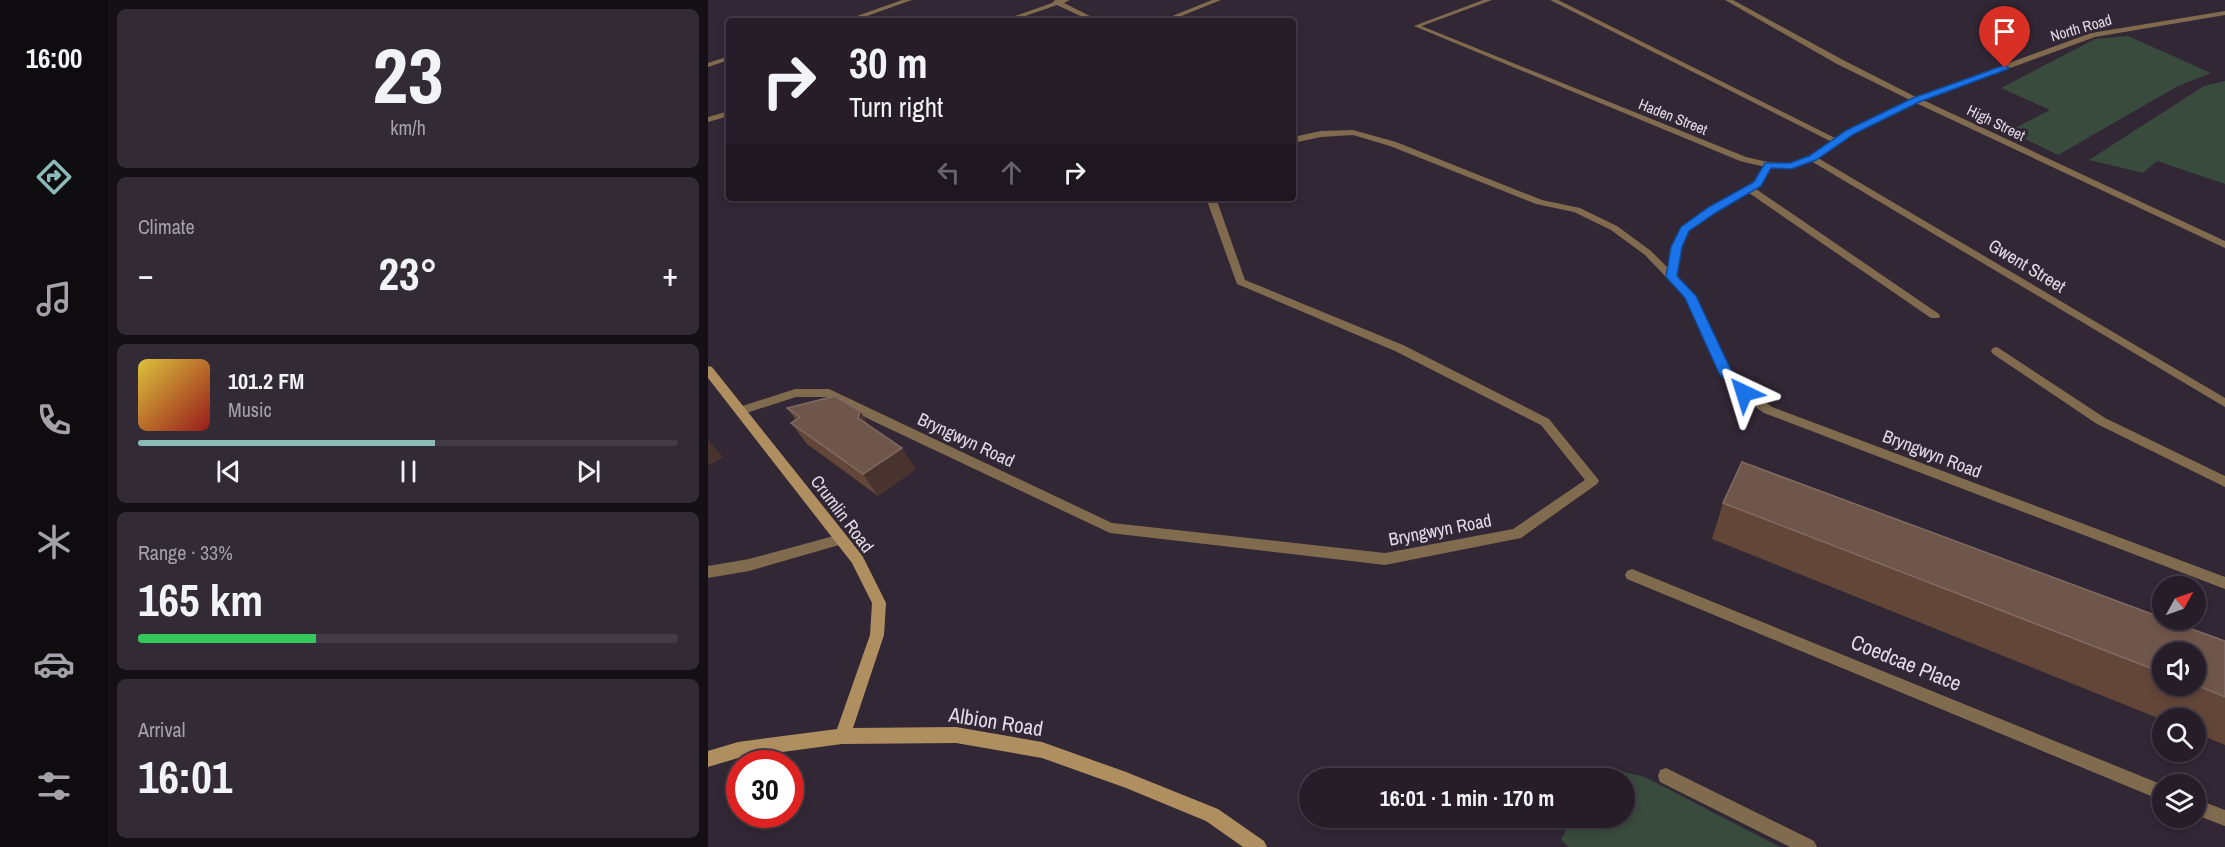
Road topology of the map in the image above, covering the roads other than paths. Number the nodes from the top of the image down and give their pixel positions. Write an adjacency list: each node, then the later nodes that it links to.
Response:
1 (909, 0): 9 (street)
2 (1067, 0): 7 (street)
3 (1218, 0): 12 (street)
4 (1489, 0): 21 (street, Haden Street)
5 (1553, 0): 19 (street)
6 (1728, 0): 15 (street, High Street)
7 (1055, 2): 10 (street); 11 (street)
8 (2225, 13): 15 (street, North Road)
9 (855, 18)
10 (1012, 18)
11 (1090, 18)
12 (1171, 18)
13 (726, 59): 14 (street)
14 (708, 65)
15 (1916, 100): 19 (street, Haden Street); 24 (street, High Street)
16 (726, 114): 17 (street)
17 (708, 120)
18 (1296, 139): 25 (street, Bryngwyn Road)
19 (1837, 141): 20 (street, Haden Street)
20 (1812, 158): 21 (street, Haden Street); 29 (street, Gwent Street)
21 (1768, 165): 22 (street)
22 (1750, 189): 25 (street); 26 (street)
23 (1211, 201): 30 (street, Bryngwyn Road)
24 (2225, 244)
25 (1671, 277): 35 (street, Bryngwyn Road)
26 (1935, 316)
27 (1997, 351): 31 (street)
28 (708, 370): 30 (street, Crumlin Road)
29 (2225, 403)
30 (740, 411): 32 (street, Crumlin Road)
31 (2225, 482)
32 (841, 539): 33 (street); 36 (street, Crumlin Road)
33 (708, 572)
34 (1632, 575): 39 (street, Coedcae Place)
35 (2225, 583)
36 (842, 736): 37 (street, Albion Road); 42 (street, Albion Road)
37 (708, 759)
38 (1666, 776): 43 (street)
39 (2152, 788)
40 (2206, 811): 41 (street)
41 (2225, 818)
42 (1258, 847)
43 (1808, 847)

